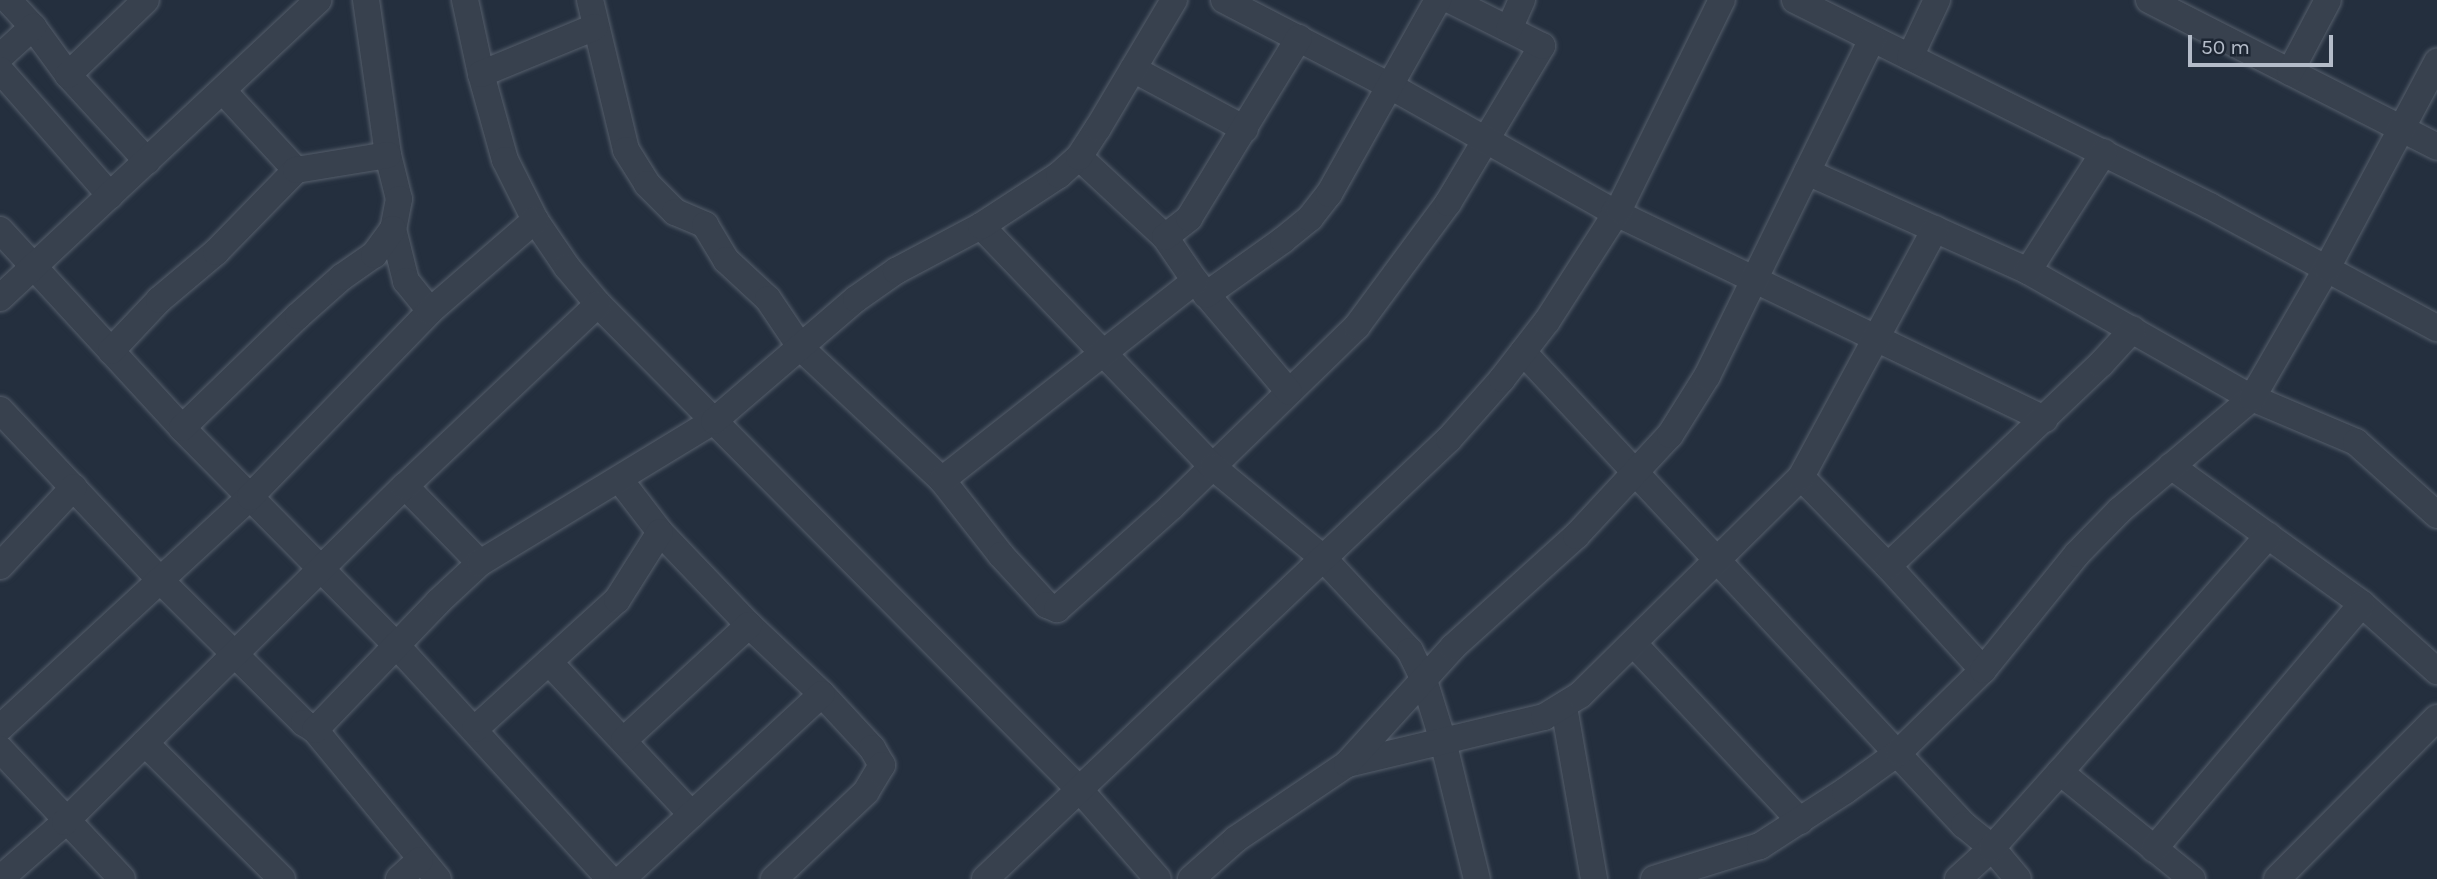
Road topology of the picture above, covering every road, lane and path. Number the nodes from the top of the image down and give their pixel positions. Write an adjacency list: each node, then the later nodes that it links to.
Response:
1 (8, 0): 18 (street)
2 (146, 0): 30 (street)
3 (318, 0): 32 (street)
4 (366, 0): 38 (street)
5 (464, 0): 29 (street)
6 (590, 0): 19 (street)
7 (1174, 0): 26 (street)
8 (1224, 0): 21 (street)
9 (1438, 0): 31 (street)
10 (1450, 0): 20 (street)
11 (1522, 0): 20 (street)
12 (1722, 0): 44 (street)
13 (1795, 0): 22 (street)
14 (1937, 0): 24 (street)
15 (2149, 0): 17 (street)
16 (2328, 0): 28 (street)
17 (2189, 9): 28 (street)
18 (33, 27): 23 (street); 30 (street)
19 (595, 27): 29 (street); 62 (street)
20 (1509, 29): 35 (street)
21 (1299, 38): 31 (street); 33 (street)
22 (1872, 39): 24 (street); 42 (street)
23 (0, 57)
24 (1910, 57): 37 (street)
25 (2437, 62): 34 (street)
26 (1133, 69): 33 (street); 39 (street)
27 (0, 70): 43 (street)
28 (2290, 72): 34 (street)
29 (481, 74): 45 (street)
30 (68, 75): 40 (street)
31 (1392, 87): 35 (street); 55 (street)
32 (223, 91): 40 (street); 41 (street)
33 (1245, 129): 50 (street)
34 (2403, 129): 36 (street); 52 (street)
35 (1488, 140): 44 (street); 66 (street)
36 (2437, 147)
37 (2104, 152): 52 (street); 53 (street)
38 (388, 155): 41 (street); 47 (street)
39 (1079, 157): 46 (street); 50 (street)
40 (147, 161): 43 (street)
41 (296, 170): 63 (street)
42 (1807, 172): 48 (street); 54 (street)
43 (110, 195): 51 (street)
44 (1614, 212): 54 (street); 64 (street)
45 (535, 220): 57 (street); 58 (street)
46 (981, 226): 62 (street); 65 (street)
47 (393, 229): 58 (street); 71 (street)
48 (1934, 229): 53 (street); 61 (street)
49 (0, 230): 51 (street)
50 (1165, 237): 55 (street)
51 (32, 268): 56 (street); 63 (street)
52 (2327, 268): 59 (street); 67 (street)
53 (2028, 271): 60 (street)
54 (1756, 281): 61 (street); 74 (street)
55 (1200, 288): 65 (street); 66 (street)
56 (0, 298)
57 (598, 304): 70 (street); 78 (street)
58 (430, 311): 80 (street)
59 (2437, 328)
60 (2133, 329): 67 (street); 69 (street)
61 (1876, 335): 69 (street); 75 (street)
62 (801, 348): 70 (street); 77 (street)
63 (111, 351): 71 (street)
64 (1524, 352): 74 (street); 85 (street)
65 (1102, 354): 73 (street); 77 (street)
66 (1289, 392): 73 (street)
67 (2252, 398): 72 (street); 81 (street)
68 (1, 415): 79 (street)
69 (2045, 419): 88 (street)
70 (713, 421): 76 (street); 113 (street)
71 (182, 428): 80 (street)
72 (2171, 466): 83 (street); 97 (street)
73 (1213, 467): 77 (street); 85 (street)
74 (1637, 474): 84 (street); 99 (street)
75 (1801, 477): 84 (street); 88 (street)
76 (620, 480): 82 (street); 86 (street)
77 (942, 480)
78 (405, 486): 86 (street); 89 (street)
79 (74, 487): 87 (street); 90 (street)
80 (250, 497): 89 (street); 90 (street)
81 (2437, 515)
82 (660, 532): 92 (street); 96 (street)
83 (2268, 536): 91 (street); 112 (street)
84 (1716, 557): 93 (street); 110 (street)
85 (1323, 558): 99 (street); 113 (street)
86 (480, 563): 94 (street)
87 (0, 566)
88 (1888, 566): 97 (street)
89 (321, 571): 94 (street); 95 (street)
90 (160, 580): 95 (street); 103 (street)
91 (2362, 604): 98 (street); 118 (street)
92 (748, 625): 100 (street); 106 (street)
93 (1634, 644): 101 (street); 115 (street)
94 (396, 645): 104 (street); 105 (street)
95 (236, 654): 105 (street); 108 (street)
96 (549, 662): 104 (street); 106 (street)
97 (1983, 670): 110 (street)
98 (2437, 671)
99 (1424, 680): 107 (street); 111 (street)
100 (822, 694): 114 (street); 127 (street)
101 (1563, 707): 107 (street); 132 (street)
102 (2437, 718): 137 (street)
103 (0, 728)
104 (475, 729): 125 (street)
105 (315, 730): 119 (street)
106 (624, 740): 114 (street)
107 (1443, 741): 111 (street); 131 (street)
108 (145, 743): 116 (street); 122 (street)
109 (0, 749): 116 (street)
110 (1899, 752): 115 (street); 117 (street)
111 (1347, 764): 130 (street)
112 (2060, 772): 117 (street); 118 (street)
113 (1080, 790): 128 (street); 129 (street)
114 (692, 815): 126 (street)
115 (1800, 821): 133 (street)
116 (65, 822): 120 (street); 121 (street)
117 (1992, 848): 134 (street); 135 (street)
118 (2154, 849): 136 (street)
119 (420, 860): 123 (street); 124 (street)
120 (0, 879)
121 (122, 879)
122 (282, 879)
123 (399, 879)
124 (438, 879)
125 (610, 879)
126 (622, 879)
127 (774, 879)
128 (985, 879)
129 (1158, 879)
130 (1191, 879)
131 (1477, 879)
132 (1594, 879)
133 (1654, 879)
134 (1958, 879)
135 (2018, 879)
136 (2192, 879)
137 (2277, 879)

